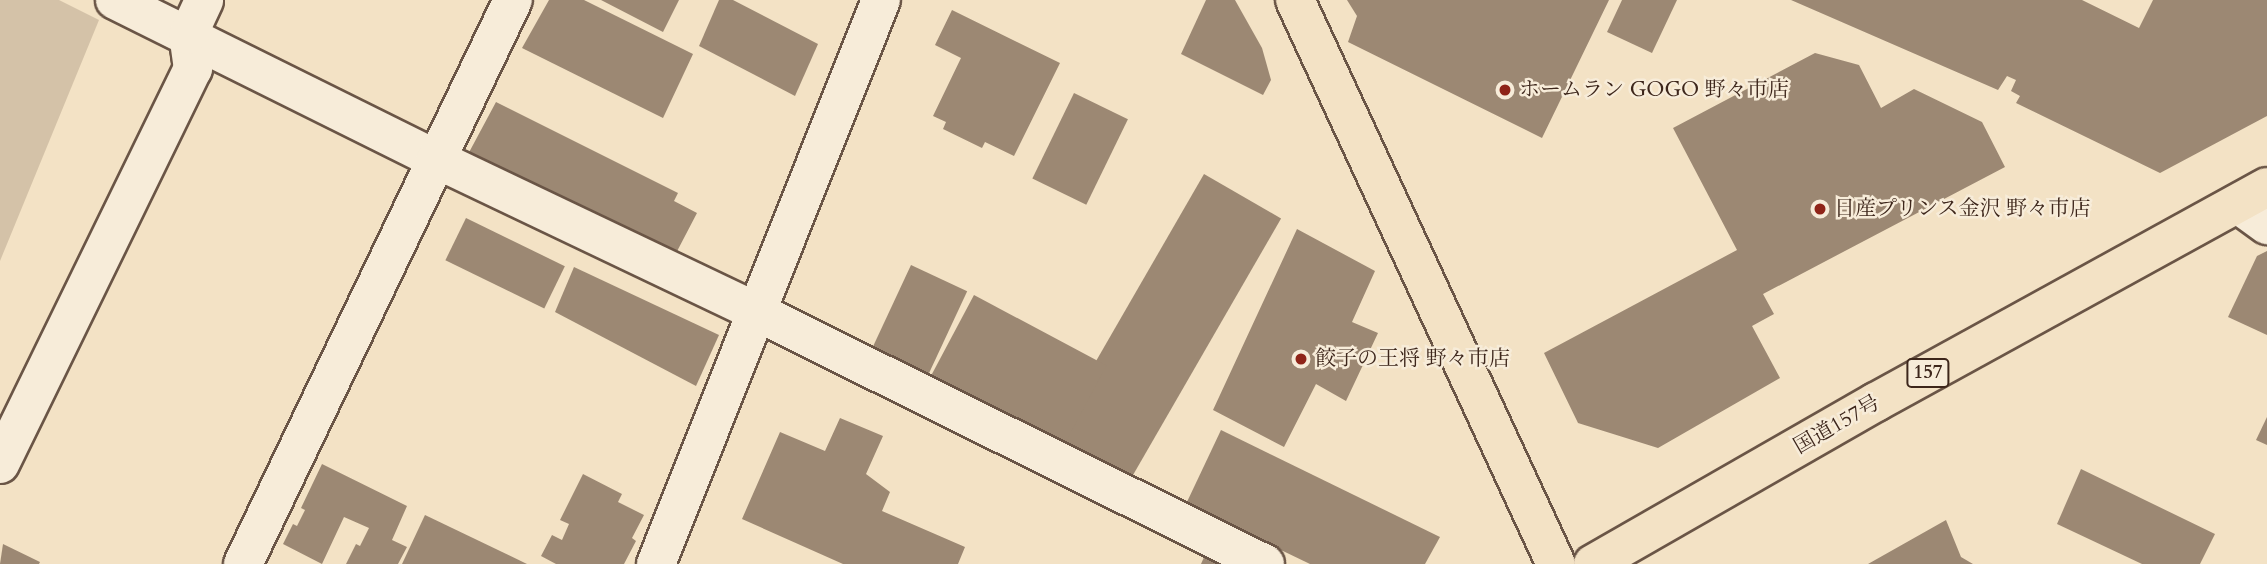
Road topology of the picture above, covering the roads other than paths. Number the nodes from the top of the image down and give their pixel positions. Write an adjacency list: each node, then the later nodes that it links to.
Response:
1 (115, 0): 6 (street)
2 (204, 0): 6 (street)
3 (513, 0): 7 (street)
4 (881, 0): 9 (street)
5 (1295, 0): 14 (main road)
6 (188, 36): 7 (street); 10 (street)
7 (436, 159): 9 (street); 11 (street)
8 (2257, 205): 15 (main road, 国道157号 / 157)
9 (757, 312): 12 (street); 13 (street)
10 (0, 464)
11 (243, 564)
12 (656, 564)
13 (1265, 564)
14 (1556, 564)
15 (1593, 564)

